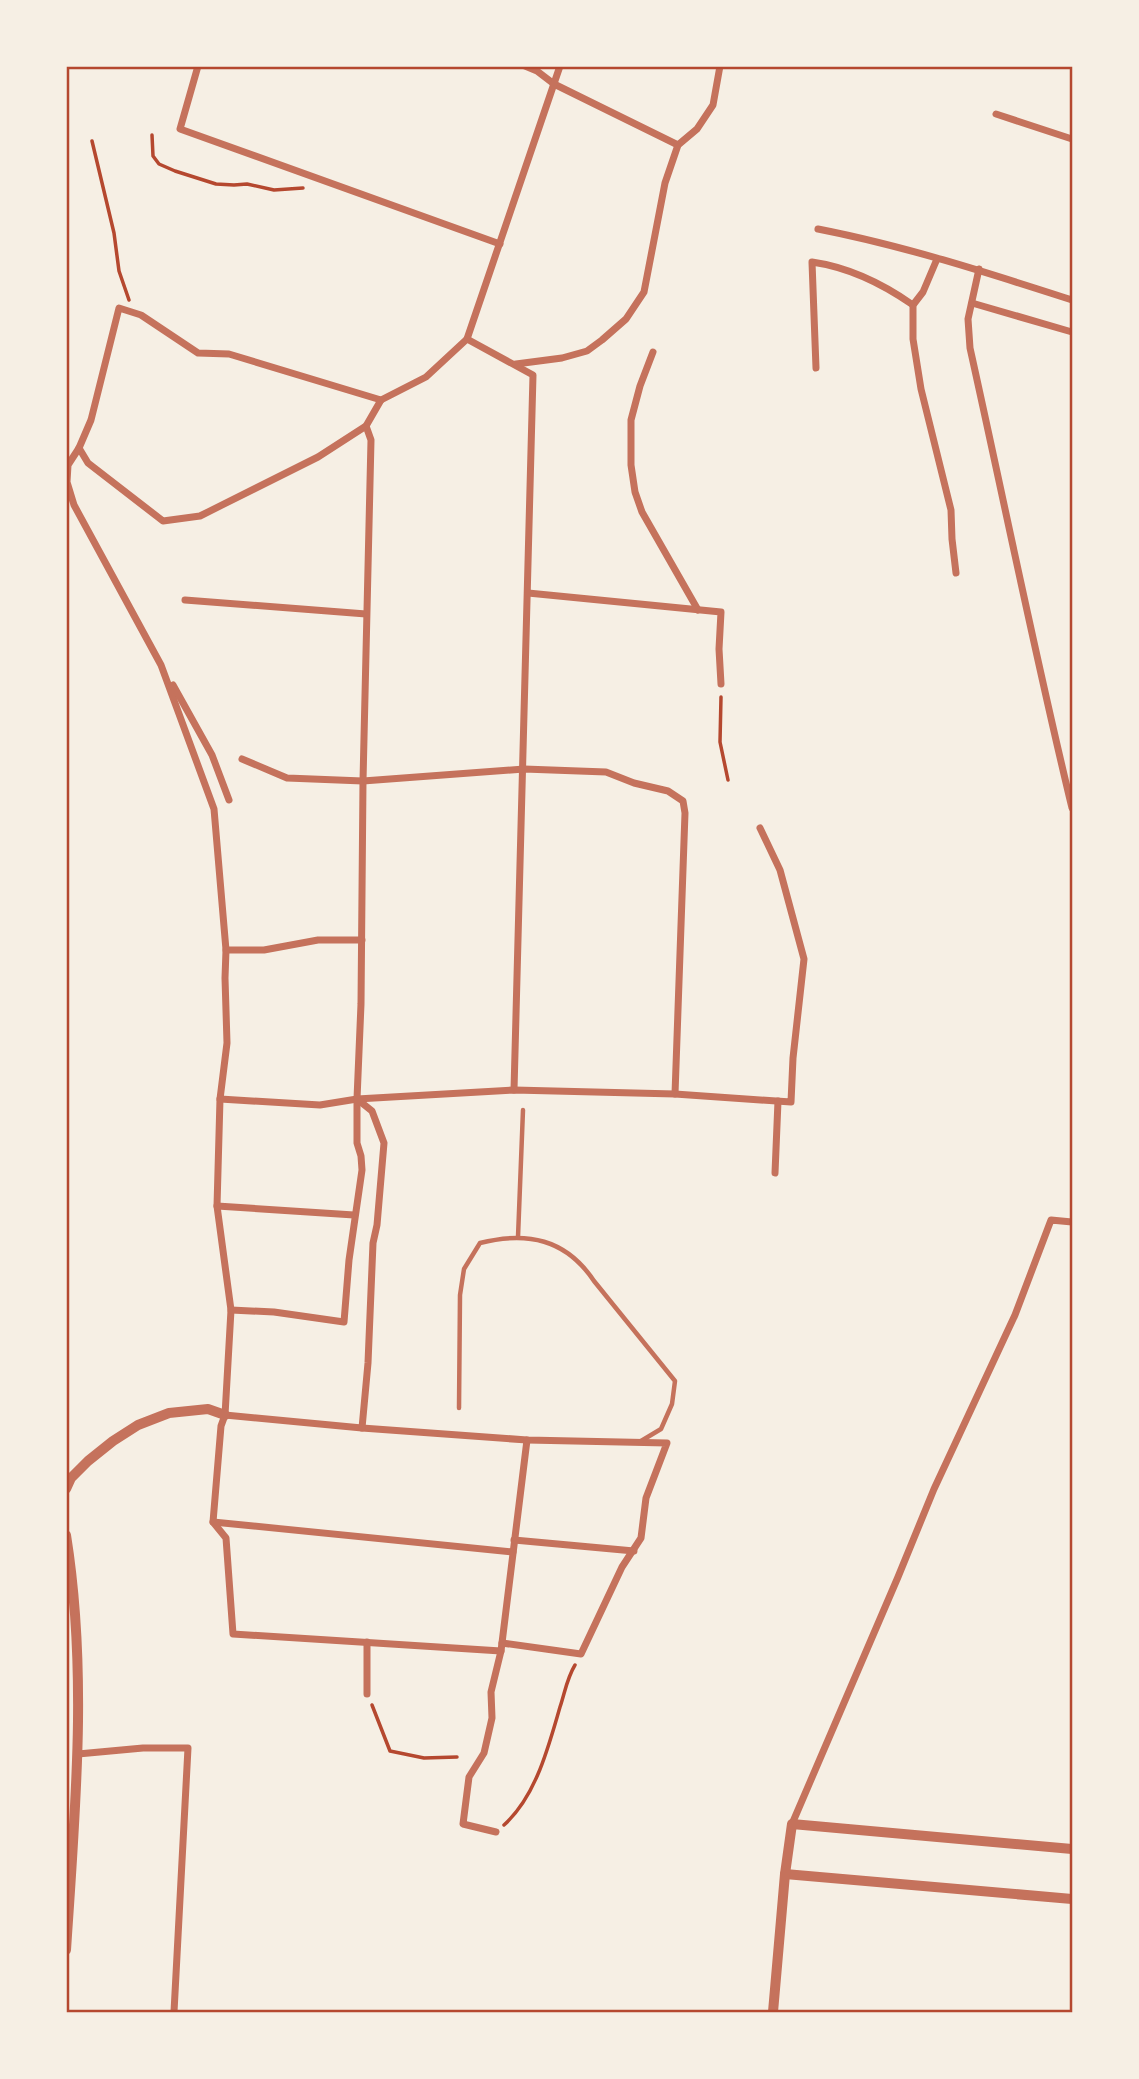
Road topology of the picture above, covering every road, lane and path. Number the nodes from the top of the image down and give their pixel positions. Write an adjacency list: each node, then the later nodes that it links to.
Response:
1 (198, 66): 13 (street)
2 (524, 66): 5 (street)
3 (560, 66): 5 (street)
4 (720, 66): 10 (street)
5 (554, 84): 10 (street); 13 (street)
6 (996, 114): 8 (street)
7 (152, 135): 11 (path)
8 (1073, 139)
9 (92, 141): 19 (path)
10 (678, 145): 23 (street)
11 (314, 188)
12 (818, 229): 14 (street)
13 (500, 244): 21 (street)
14 (937, 259): 15 (street); 18 (street)
15 (979, 270): 16 (street); 17 (street)
16 (1073, 300)
17 (972, 303): 20 (street); 40 (street)
18 (912, 305): 24 (street); 28 (street)
19 (132, 312): 25 (street); 27 (street)
20 (1073, 332)
21 (467, 339): 23 (street); 25 (street)
22 (653, 352): 31 (street)
23 (515, 364): 29 (street)
24 (816, 368)
25 (381, 400): 26 (street)
26 (366, 426): 27 (street); 32 (street)
27 (79, 448): 33 (street)
28 (956, 573)
29 (528, 593): 31 (street); 36 (street)
30 (185, 600): 32 (street)
31 (698, 610): 34 (street)
32 (366, 614): 38 (street)
33 (161, 665): 39 (street); 43 (street)
34 (720, 684): 37 (path)
35 (243, 759): 38 (street)
36 (524, 769): 38 (street); 44 (street); 45 (street)
37 (728, 780)
38 (363, 781): 42 (street)
39 (229, 800)
40 (1073, 808)
41 (760, 828): 48 (street)
42 (362, 940): 43 (street); 47 (street)
43 (226, 950): 46 (street)
44 (514, 1090): 45 (street); 47 (street)
45 (675, 1094): 48 (street)
46 (220, 1099): 47 (street); 51 (street)
47 (358, 1099): 52 (street); 58 (street)
48 (778, 1101): 50 (street)
49 (523, 1110): 54 (lane)
50 (775, 1173)
51 (217, 1206): 52 (street); 55 (street)
52 (354, 1215): 55 (street)
53 (1073, 1222): 74 (street)
54 (518, 1237): 56 (lane); 60 (lane)
55 (231, 1310): 57 (street)
56 (459, 1408)
57 (225, 1415): 58 (street); 61 (street); 62 (street)
58 (362, 1428): 59 (street)
59 (527, 1440): 60 (street); 64 (street)
60 (637, 1443): 65 (street)
61 (66, 1489)
62 (213, 1522): 66 (street); 67 (street)
63 (66, 1535): 71 (street)
64 (514, 1541): 65 (street); 66 (street)
65 (634, 1551): 69 (street)
66 (513, 1552): 68 (street)
67 (367, 1643): 68 (street); 70 (street)
68 (501, 1647): 69 (street); 75 (street)
69 (581, 1654): 75 (path)
70 (367, 1694): 72 (path)
71 (78, 1754): 73 (street); 80 (street)
72 (457, 1757)
73 (72, 1766): 79 (street)
74 (792, 1824): 76 (street); 77 (street)
75 (496, 1832)
76 (1073, 1849)
77 (785, 1874): 78 (street); 81 (street)
78 (1073, 1899)
79 (66, 1950)
80 (174, 2012)
81 (773, 2012)

